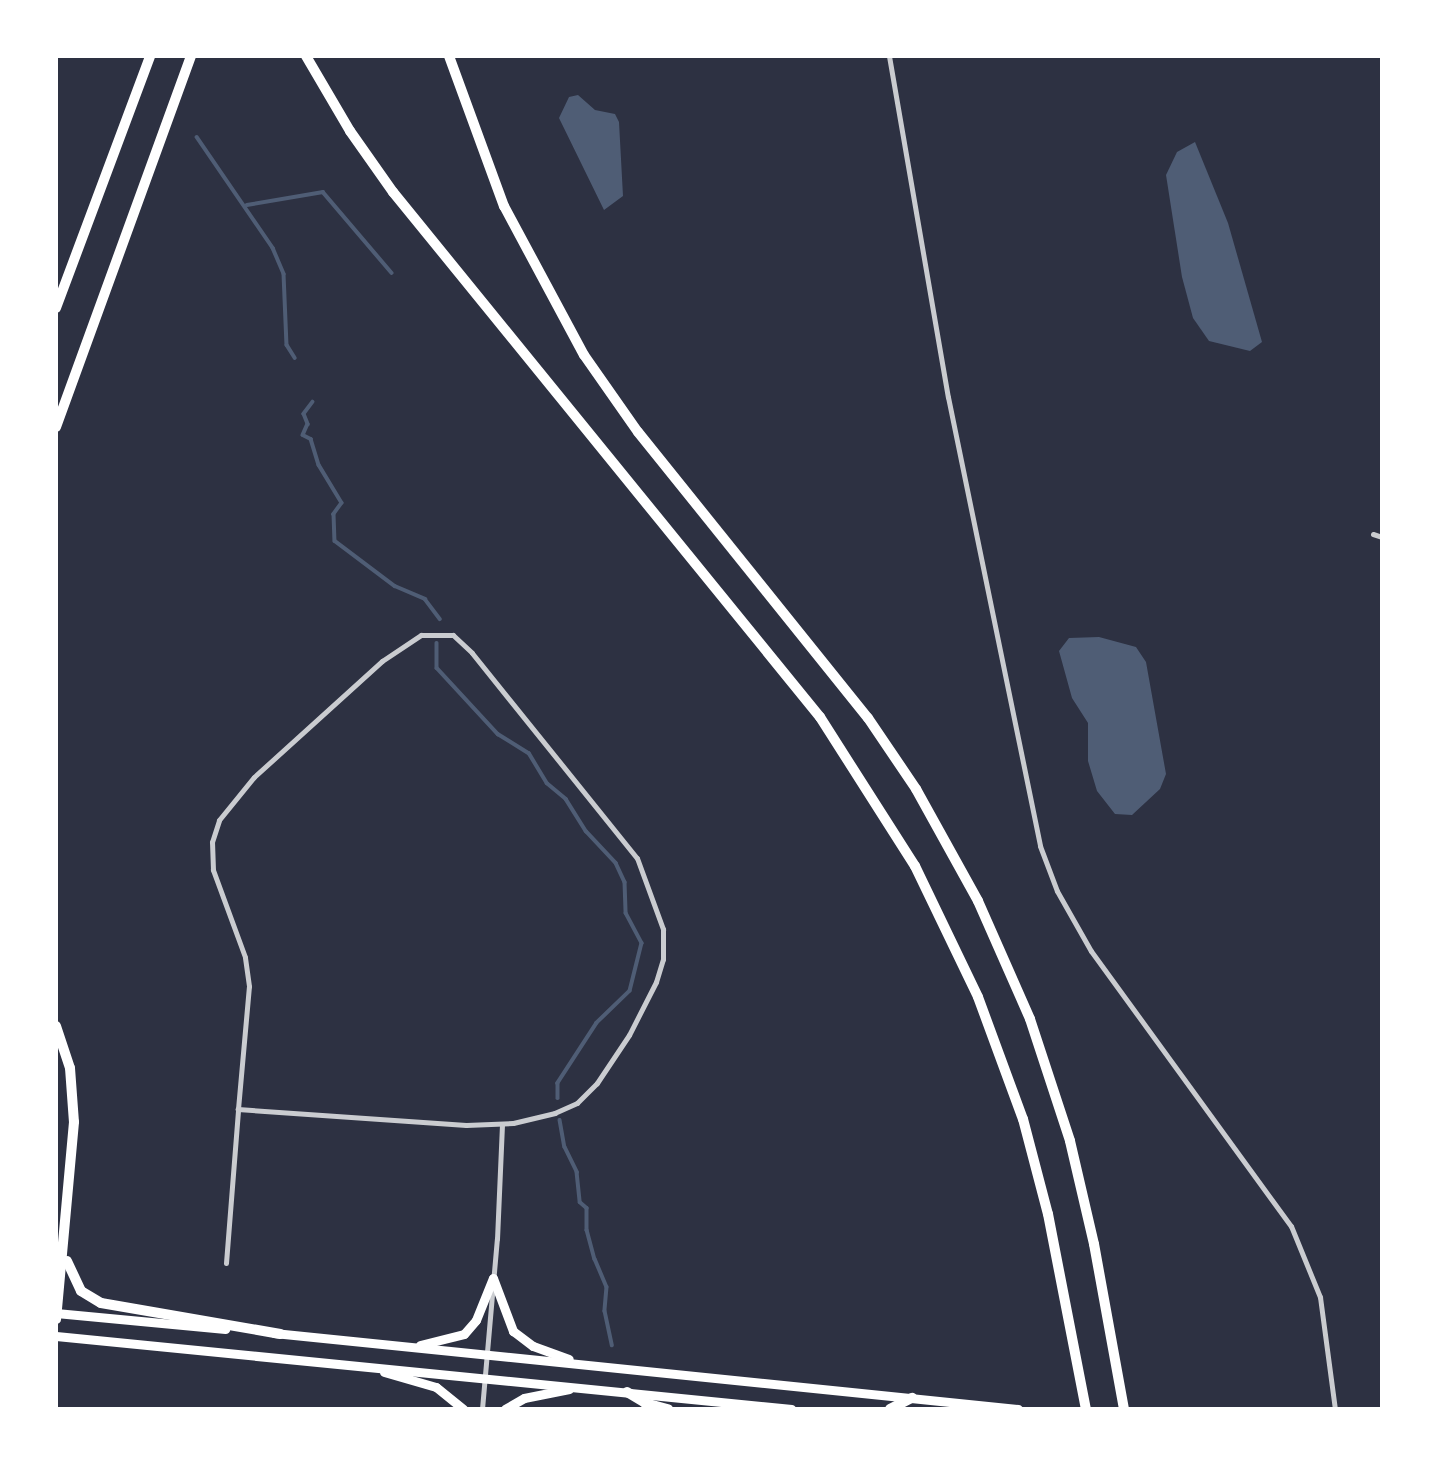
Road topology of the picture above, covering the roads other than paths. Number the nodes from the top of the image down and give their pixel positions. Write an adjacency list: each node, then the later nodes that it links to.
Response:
1 (150, 56): 6 (highway)
2 (191, 56): 7 (highway)
3 (306, 56): 34 (highway)
4 (450, 56): 35 (highway)
5 (890, 56): 36 (street)
6 (56, 307)
7 (56, 427)
8 (1373, 534): 9 (street)
9 (1382, 537)
10 (56, 1026): 13 (highway)
11 (238, 1109): 12 (street); 12 (street); 14 (street)
12 (502, 1124): 15 (street)
13 (65, 1246): 16 (highway); 17 (highway)
14 (226, 1263)
15 (493, 1278): 19 (main road); 20 (street); 21 (main road)
16 (57, 1315): 17 (main road)
17 (280, 1334): 19 (main road)
18 (56, 1336): 22 (main road)
19 (400, 1346): 20 (main road)
20 (487, 1356): 21 (main road); 23 (street)
21 (582, 1364): 26 (main road)
22 (369, 1366): 23 (main road); 27 (main road)
23 (485, 1378): 24 (main road); 28 (street)
24 (575, 1387): 25 (main road); 29 (main road)
25 (627, 1392): 30 (highway); 31 (main road)
26 (912, 1398): 32 (highway); 33 (main road)
27 (463, 1409)
28 (481, 1409)
29 (505, 1409)
30 (668, 1409)
31 (791, 1409)
32 (890, 1409)
33 (1018, 1409)
34 (1086, 1409)
35 (1124, 1409)
36 (1335, 1409)

